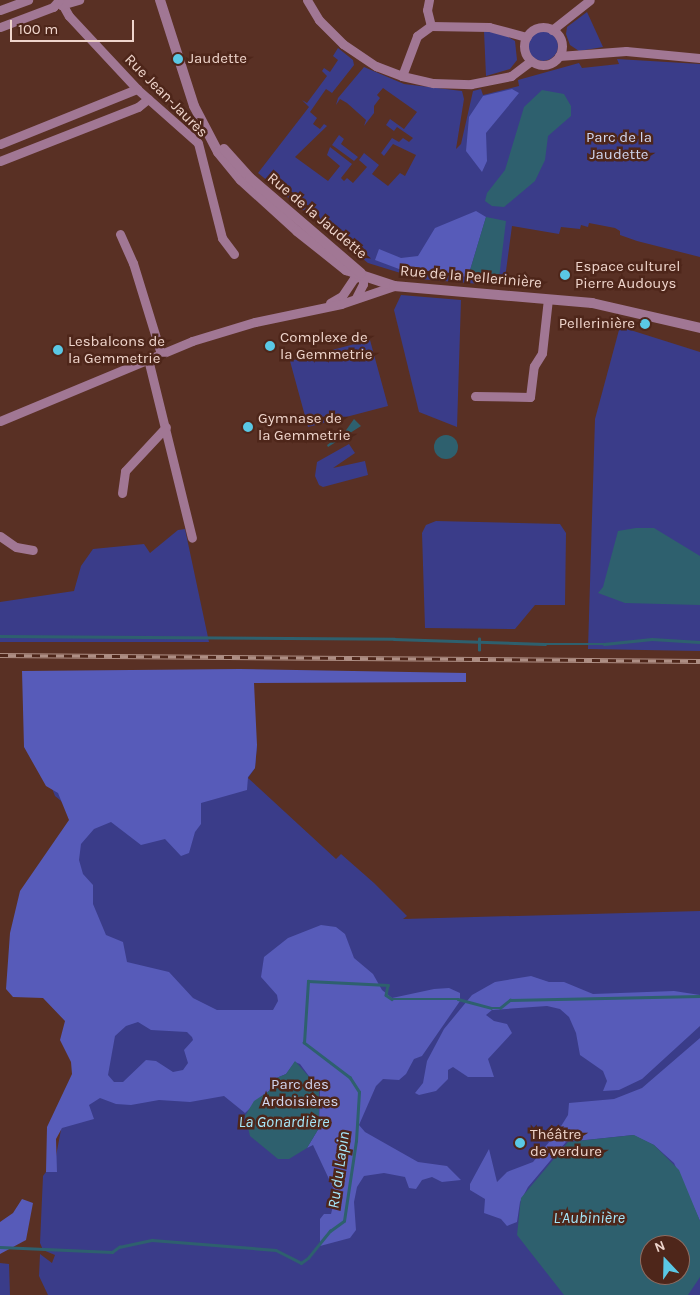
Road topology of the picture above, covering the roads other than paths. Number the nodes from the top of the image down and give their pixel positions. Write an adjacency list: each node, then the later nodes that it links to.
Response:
1 (28, 0): 8 (street)
2 (79, 0): 7 (street)
3 (160, 0): 19 (street, Rue de la Jaudette)
4 (307, 0): 16 (street)
5 (429, 0): 9 (street)
6 (590, 0): 11 (street)
7 (59, 3): 10 (street); 17 (street, Rue Jean-Jaurès)
8 (0, 10)
9 (432, 26): 12 (street); 16 (street)
10 (0, 27)
11 (552, 30): 12 (street); 13 (street)
12 (526, 37): 15 (street)
13 (559, 56): 14 (street); 15 (street)
14 (700, 58)
15 (531, 60): 16 (street)
16 (402, 76)
17 (137, 88): 18 (street, Rue Jean-Jaurès); 20 (street)
18 (148, 99): 21 (street); 23 (street, Rue Jean-Jaurès)
19 (200, 119): 24 (street, Rue de la Jaudette); 25 (street, Rue de la Jaudette)
20 (0, 144)
21 (0, 161)
22 (120, 234): 34 (street)
23 (234, 254)
24 (346, 270): 25 (street, Rue de la Jaudette); 26 (street)
25 (363, 276): 26 (street); 27 (street, Rue de la Pellerinière); 28 (street)
26 (349, 283): 30 (street)
27 (394, 286): 28 (street); 29 (street, Rue de la Pellerinière)
28 (356, 298): 30 (street)
29 (548, 299): 31 (street, Rue de la Pellerinière); 36 (street, Rue de la Pellerinière)
30 (326, 306): 34 (street)
31 (651, 318): 32 (street, Rue de la Pellerinière); 33 (street, Rue de la Pellerinière)
32 (700, 328)
33 (700, 336)
34 (161, 354): 35 (street)
35 (148, 359): 37 (street); 38 (street)
36 (475, 396)
37 (0, 421)
38 (166, 427): 39 (street); 41 (street)
39 (122, 493)
40 (0, 536): 42 (street)
41 (192, 538)
42 (33, 550)

